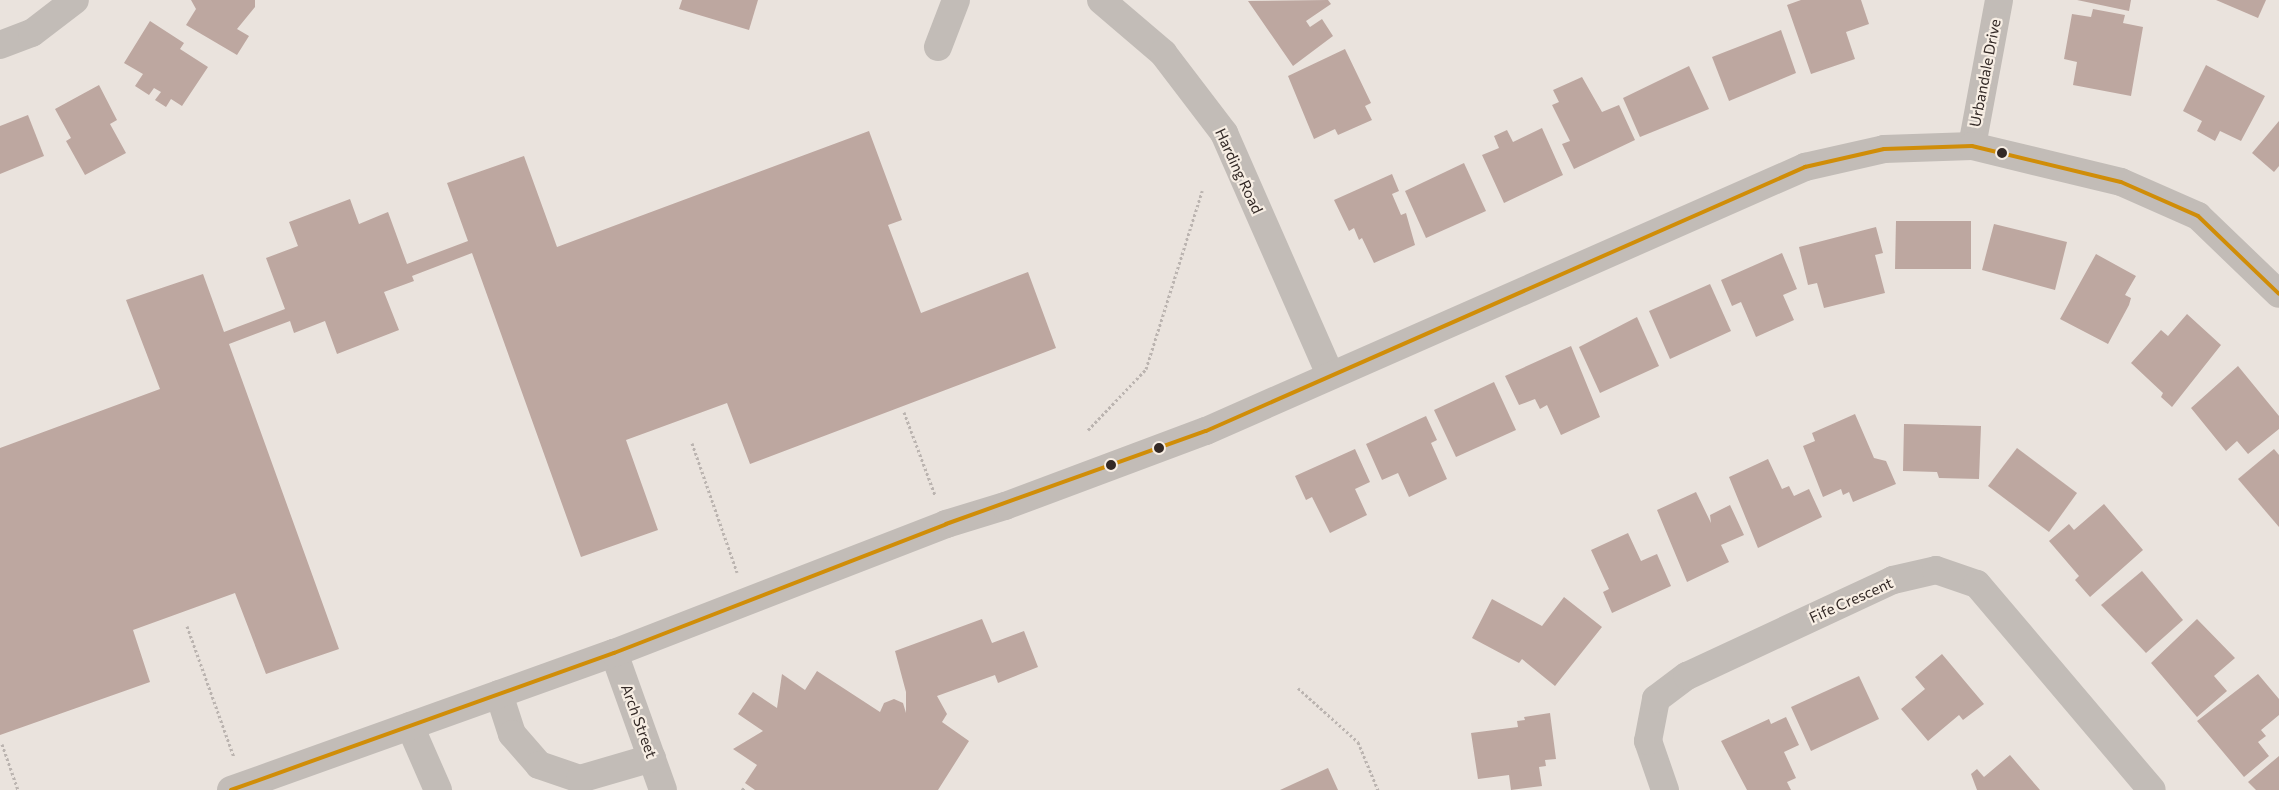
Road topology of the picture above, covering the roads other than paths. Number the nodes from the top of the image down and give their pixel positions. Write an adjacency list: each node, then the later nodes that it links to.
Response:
1 (75, 0): 5 (street)
2 (956, 0): 6 (street)
3 (1101, 0): 9 (street, Harding Road)
4 (1999, 0): 7 (street, Urbandale Drive)
5 (0, 45)
6 (938, 47)
7 (1972, 146): 8 (street); 9 (street)
8 (2279, 294)
9 (1330, 375): 10 (street)
10 (614, 652): 11 (street); 13 (street, Arch Street)
11 (499, 694): 12 (street); 13 (street)
12 (410, 726): 14 (street); 15 (street)
13 (652, 758): 16 (street, Arch Street)
14 (238, 788)
15 (438, 790)
16 (663, 790)
17 (1664, 790): 18 (street, Fife Crescent)
18 (2152, 790)

